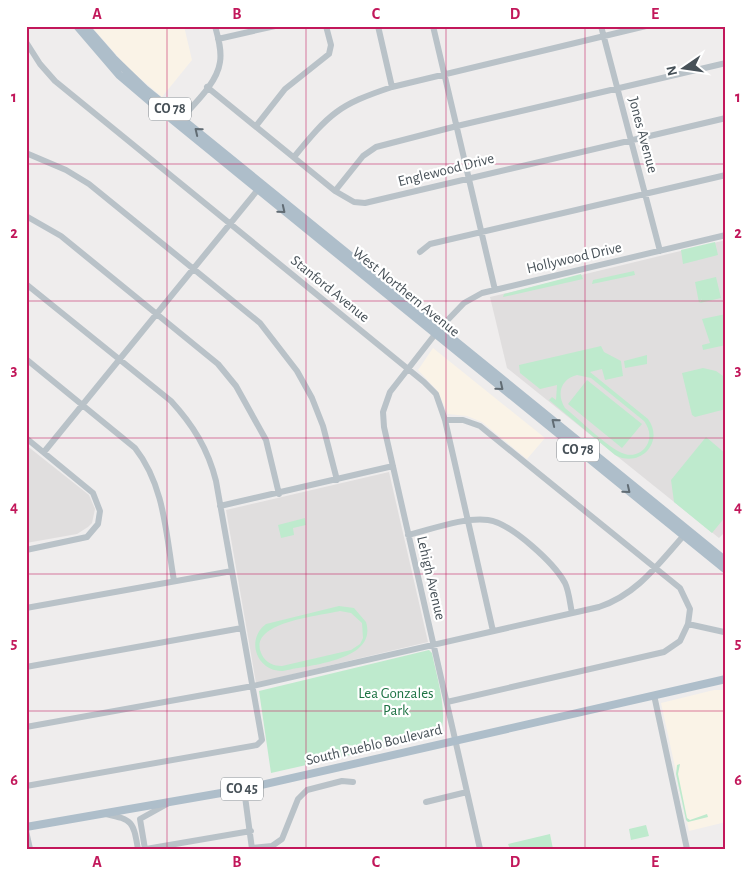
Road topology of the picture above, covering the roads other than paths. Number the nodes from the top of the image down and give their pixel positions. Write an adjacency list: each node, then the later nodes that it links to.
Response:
1 (77, 26): 21 (main road, West Northern Avenue / CO 78)
2 (85, 26): 21 (main road, West Northern Avenue / CO 78)
3 (215, 26): 11 (street)
4 (275, 26): 11 (street)
5 (326, 26): 22 (street)
6 (378, 26): 17 (street)
7 (433, 26): 16 (street)
8 (601, 26): 10 (street, Jones Avenue)
9 (646, 26): 10 (street)
10 (604, 37): 16 (street); 19 (street, Jones Avenue)
11 (218, 39): 18 (street)
12 (26, 42): 13 (street, Stanford Avenue)
13 (33, 54): 14 (street); 33 (street, Stanford Avenue)
14 (26, 58)
15 (726, 62): 19 (street)
16 (445, 76): 17 (street); 23 (street)
17 (392, 87): 26 (street)
18 (207, 88): 21 (street); 22 (street, Englewood Drive)
19 (617, 88): 23 (street); 24 (street, Jones Avenue)
20 (726, 118): 24 (street, Englewood Drive)
21 (179, 121): 29 (main road, West Northern Avenue / CO 78)
22 (256, 126): 26 (street, Englewood Drive)
23 (456, 126): 28 (street); 30 (street)
24 (631, 140): 28 (street, Englewood Drive); 31 (street, Jones Avenue)
25 (26, 152): 38 (street)
26 (294, 157): 30 (street, Englewood Drive)
27 (726, 175): 31 (street)
28 (468, 177): 30 (street, Englewood Drive); 34 (street)
29 (260, 187): 33 (street); 42 (main road, West Northern Avenue / CO 78)
30 (335, 191)
31 (645, 194): 34 (street); 36 (street, Jones Avenue)
32 (26, 216): 41 (street)
33 (230, 224): 38 (street); 45 (street, Stanford Avenue)
34 (482, 232): 37 (street); 40 (street)
35 (726, 235): 36 (street, Hollywood Drive)
36 (660, 251): 40 (street, Hollywood Drive)
37 (420, 252)
38 (192, 268): 41 (street); 51 (street)
39 (26, 284): 44 (street)
40 (495, 290): 42 (street, Hollywood Drive)
41 (156, 314): 44 (street); 52 (street)
42 (438, 331): 45 (street, Lehigh Avenue); 55 (main road, West Northern Avenue / CO 78)
43 (26, 359): 46 (street)
44 (118, 359): 46 (street); 53 (street)
45 (408, 369): 47 (street, Stanford Avenue); 50 (street, Lehigh Avenue)
46 (82, 404): 49 (street); 62 (street)
47 (445, 420): 54 (street, Stanford Avenue); 59 (street)
48 (26, 438): 49 (street)
49 (44, 452): 57 (street)
50 (393, 466): 51 (street); 56 (street, Lehigh Avenue)
51 (337, 480): 52 (street)
52 (279, 494): 53 (street)
53 (220, 506): 61 (street)
54 (468, 521): 56 (street); 64 (street); 67 (street, Stanford Avenue)
55 (686, 533): 58 (main road, West Northern Avenue / CO 78); 59 (street); 60 (main road, West Northern Avenue / CO 78)
56 (408, 535): 69 (street, Lehigh Avenue)
57 (26, 550)
58 (726, 561)
59 (655, 569): 64 (street); 65 (street)
60 (726, 570)
61 (232, 571): 62 (street); 66 (street)
62 (174, 581): 63 (street)
63 (26, 608)
64 (572, 613): 67 (street)
65 (688, 624): 68 (street); 74 (street)
66 (242, 628): 70 (street); 72 (street)
67 (493, 631): 69 (street)
68 (724, 632)
69 (434, 644): 72 (street); 74 (street, Lehigh Avenue)
70 (26, 667)
71 (726, 679): 73 (main road, South Pueblo Boulevard / CO 45)
72 (252, 686): 75 (street); 78 (street)
73 (654, 695): 76 (main road, South Pueblo Boulevard / CO 45); 91 (street)
74 (447, 702): 76 (street, Lehigh Avenue)
75 (26, 727)
76 (456, 741): 79 (main road, South Pueblo Boulevard / CO 45); 80 (street, Lehigh Avenue)
77 (353, 782): 86 (street)
78 (26, 786)
79 (244, 789): 81 (main road, South Pueblo Boulevard / CO 45); 85 (street)
80 (467, 792): 82 (street); 90 (street, Lehigh Avenue)
81 (171, 802): 83 (main road, South Pueblo Boulevard / CO 45); 89 (street)
82 (426, 802)
83 (104, 813): 84 (main road, South Pueblo Boulevard / CO 45); 88 (street)
84 (26, 829): 87 (street)
85 (251, 831): 86 (street); 89 (street)
86 (252, 848)
87 (30, 849)
88 (138, 849)
89 (146, 849)
90 (480, 849)
91 (687, 849)

